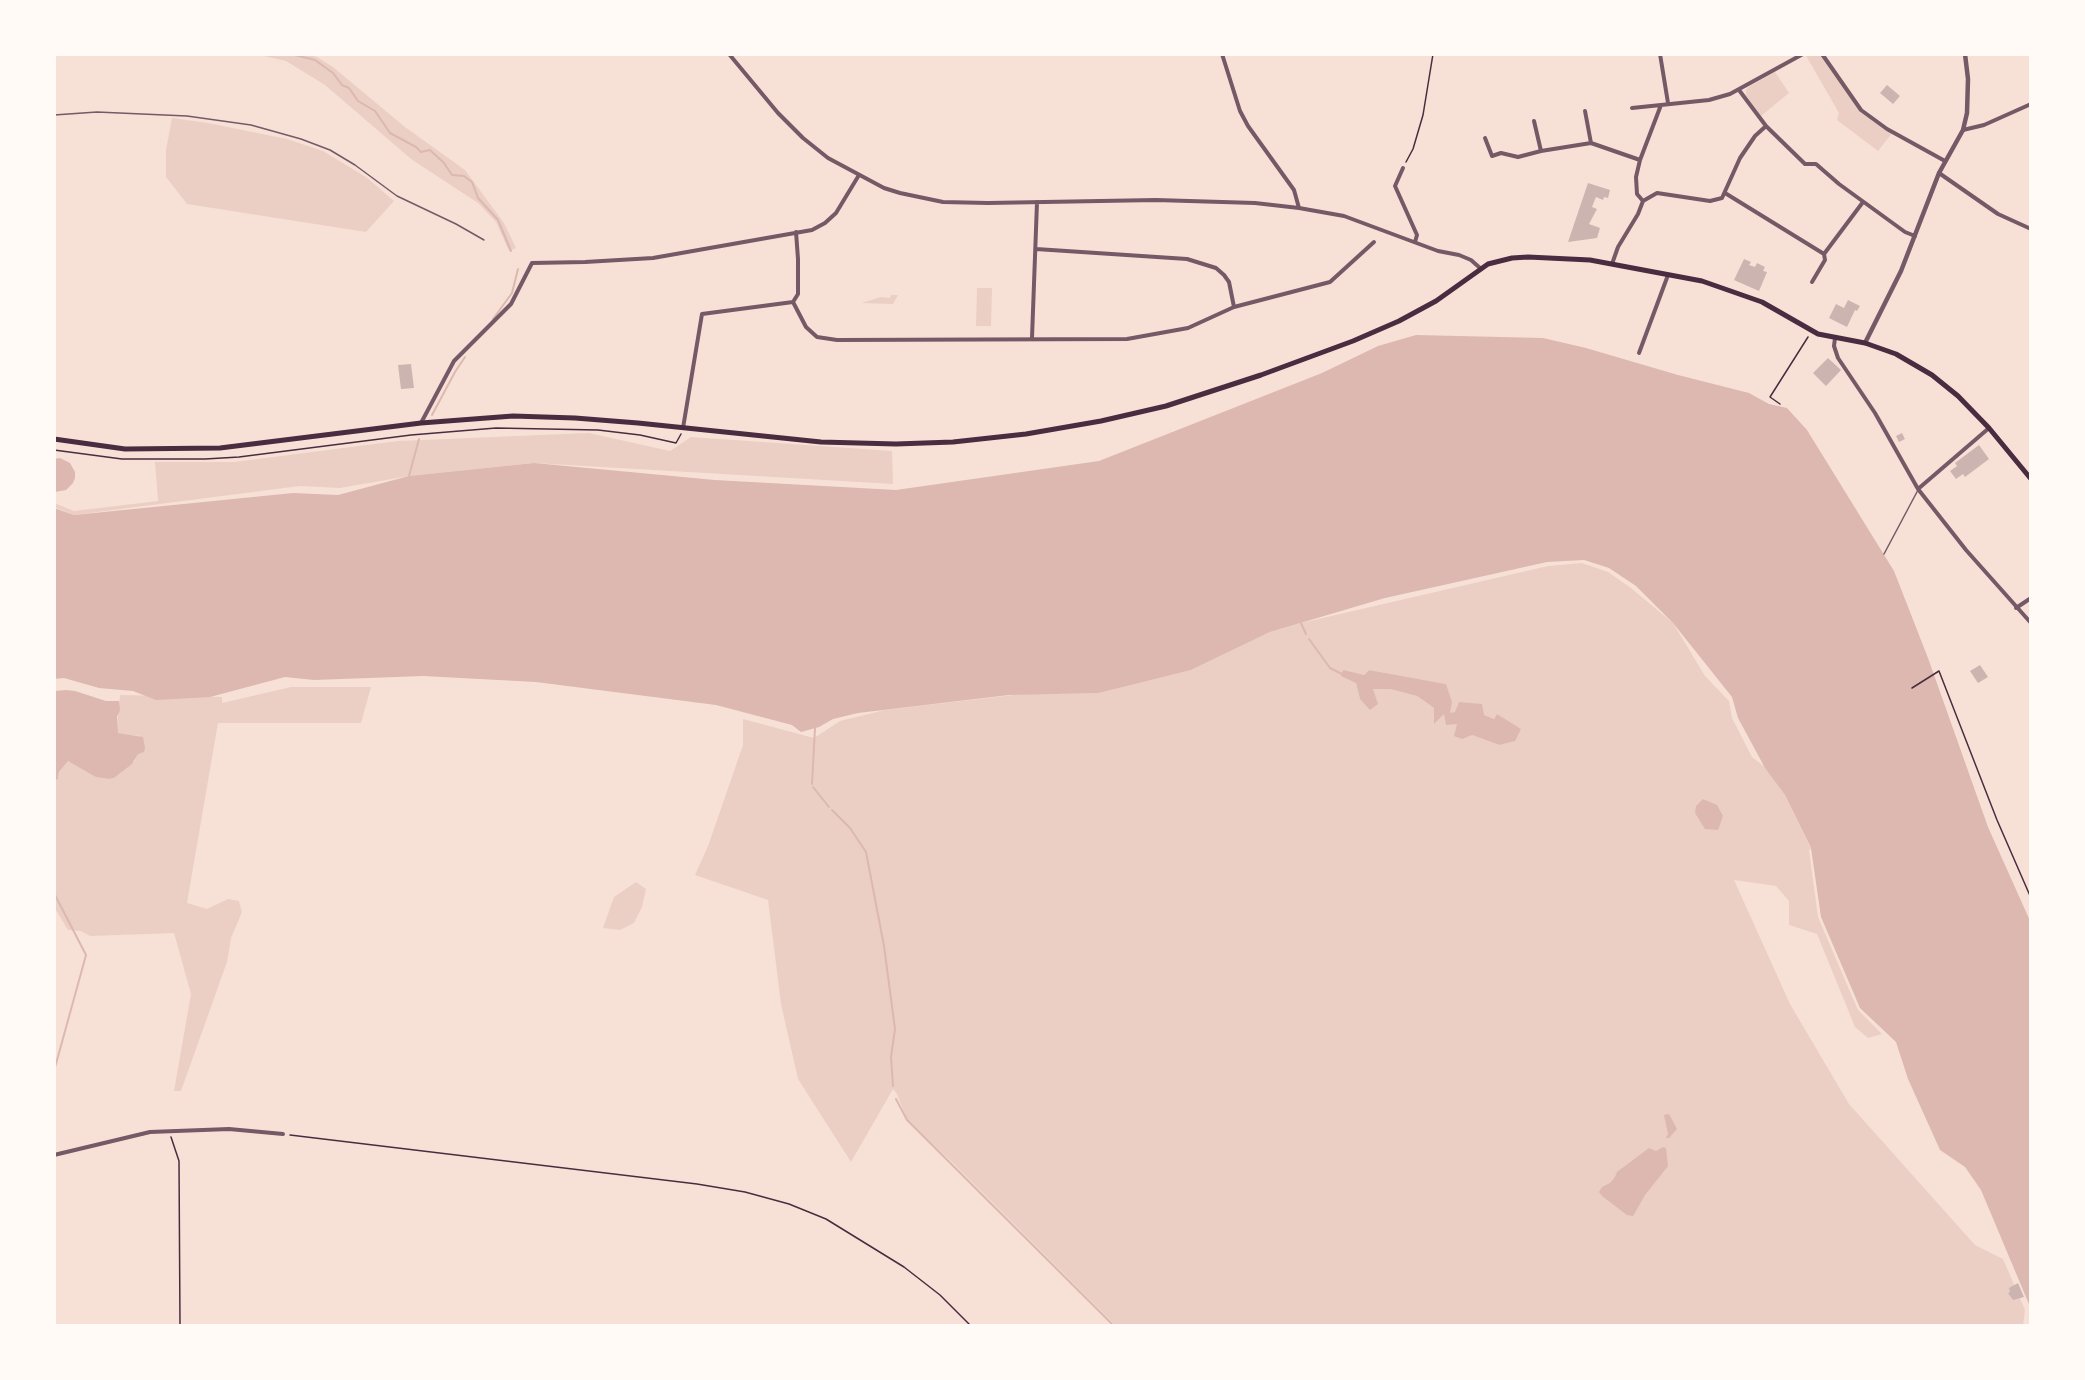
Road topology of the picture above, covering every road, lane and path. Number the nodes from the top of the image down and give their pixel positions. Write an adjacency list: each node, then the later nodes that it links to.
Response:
1 (729, 54): 25 (street)
2 (1222, 54): 30 (street)
3 (1432, 54): 23 (path)
4 (1660, 54): 9 (street)
5 (1803, 54): 8 (street)
6 (1822, 54): 22 (street)
7 (1965, 54): 17 (street)
8 (1738, 90): 9 (street); 16 (street)
9 (1668, 104): 11 (street)
10 (2031, 104): 17 (street)
11 (1661, 105): 12 (street); 21 (street)
12 (1632, 108)
13 (1585, 111): 19 (street)
14 (54, 115): 34 (lane)
15 (1534, 121): 20 (street)
16 (1766, 126): 26 (street); 29 (street)
17 (1963, 130): 22 (street)
18 (1485, 138): 20 (street)
19 (1591, 143): 20 (street); 21 (street)
20 (1540, 151)
21 (1640, 160): 27 (street)
22 (1945, 161): 24 (street)
23 (1403, 168): 36 (street)
24 (1939, 173): 31 (street); 33 (street)
25 (859, 175): 28 (street); 32 (street)
26 (1725, 193): 27 (street); 38 (street)
27 (1643, 201): 39 (street)
28 (1037, 202): 30 (street); 37 (street)
29 (1863, 202): 33 (street); 38 (street)
30 (1299, 208): 36 (street)
31 (2031, 229)
32 (796, 232): 43 (street); 51 (street)
33 (1915, 236): 48 (street)
34 (484, 240)
35 (1374, 242): 44 (street)
36 (1415, 242): 40 (street)
37 (1036, 249): 44 (street); 46 (street)
38 (1824, 254): 42 (street)
39 (1612, 264): 40 (main road); 41 (main road)
40 (1480, 268): 52 (main road)
41 (1669, 274): 45 (main road); 49 (street)
42 (1812, 282)
43 (793, 302): 46 (street); 52 (street)
44 (1234, 307): 46 (street)
45 (1811, 332): 47 (main road); 50 (path)
46 (1032, 338)
47 (1835, 338): 48 (main road); 57 (street)
48 (1865, 343): 53 (main road)
49 (1640, 353)
50 (1780, 404)
51 (421, 423): 52 (main road); 54 (main road)
52 (683, 428): 55 (path)
53 (1989, 428): 56 (main road); 57 (street)
54 (54, 439)
55 (54, 450)
56 (2031, 479)
57 (1918, 489): 58 (lane); 60 (street)
58 (1884, 554)
59 (2031, 598): 60 (street)
60 (2016, 608): 61 (street)
61 (2031, 623)
62 (1912, 688): 63 (path)
63 (2031, 898)
64 (168, 1131): 65 (street); 66 (street); 67 (path)
65 (283, 1134): 68 (path)
66 (54, 1155)
67 (180, 1326)
68 (971, 1326)

